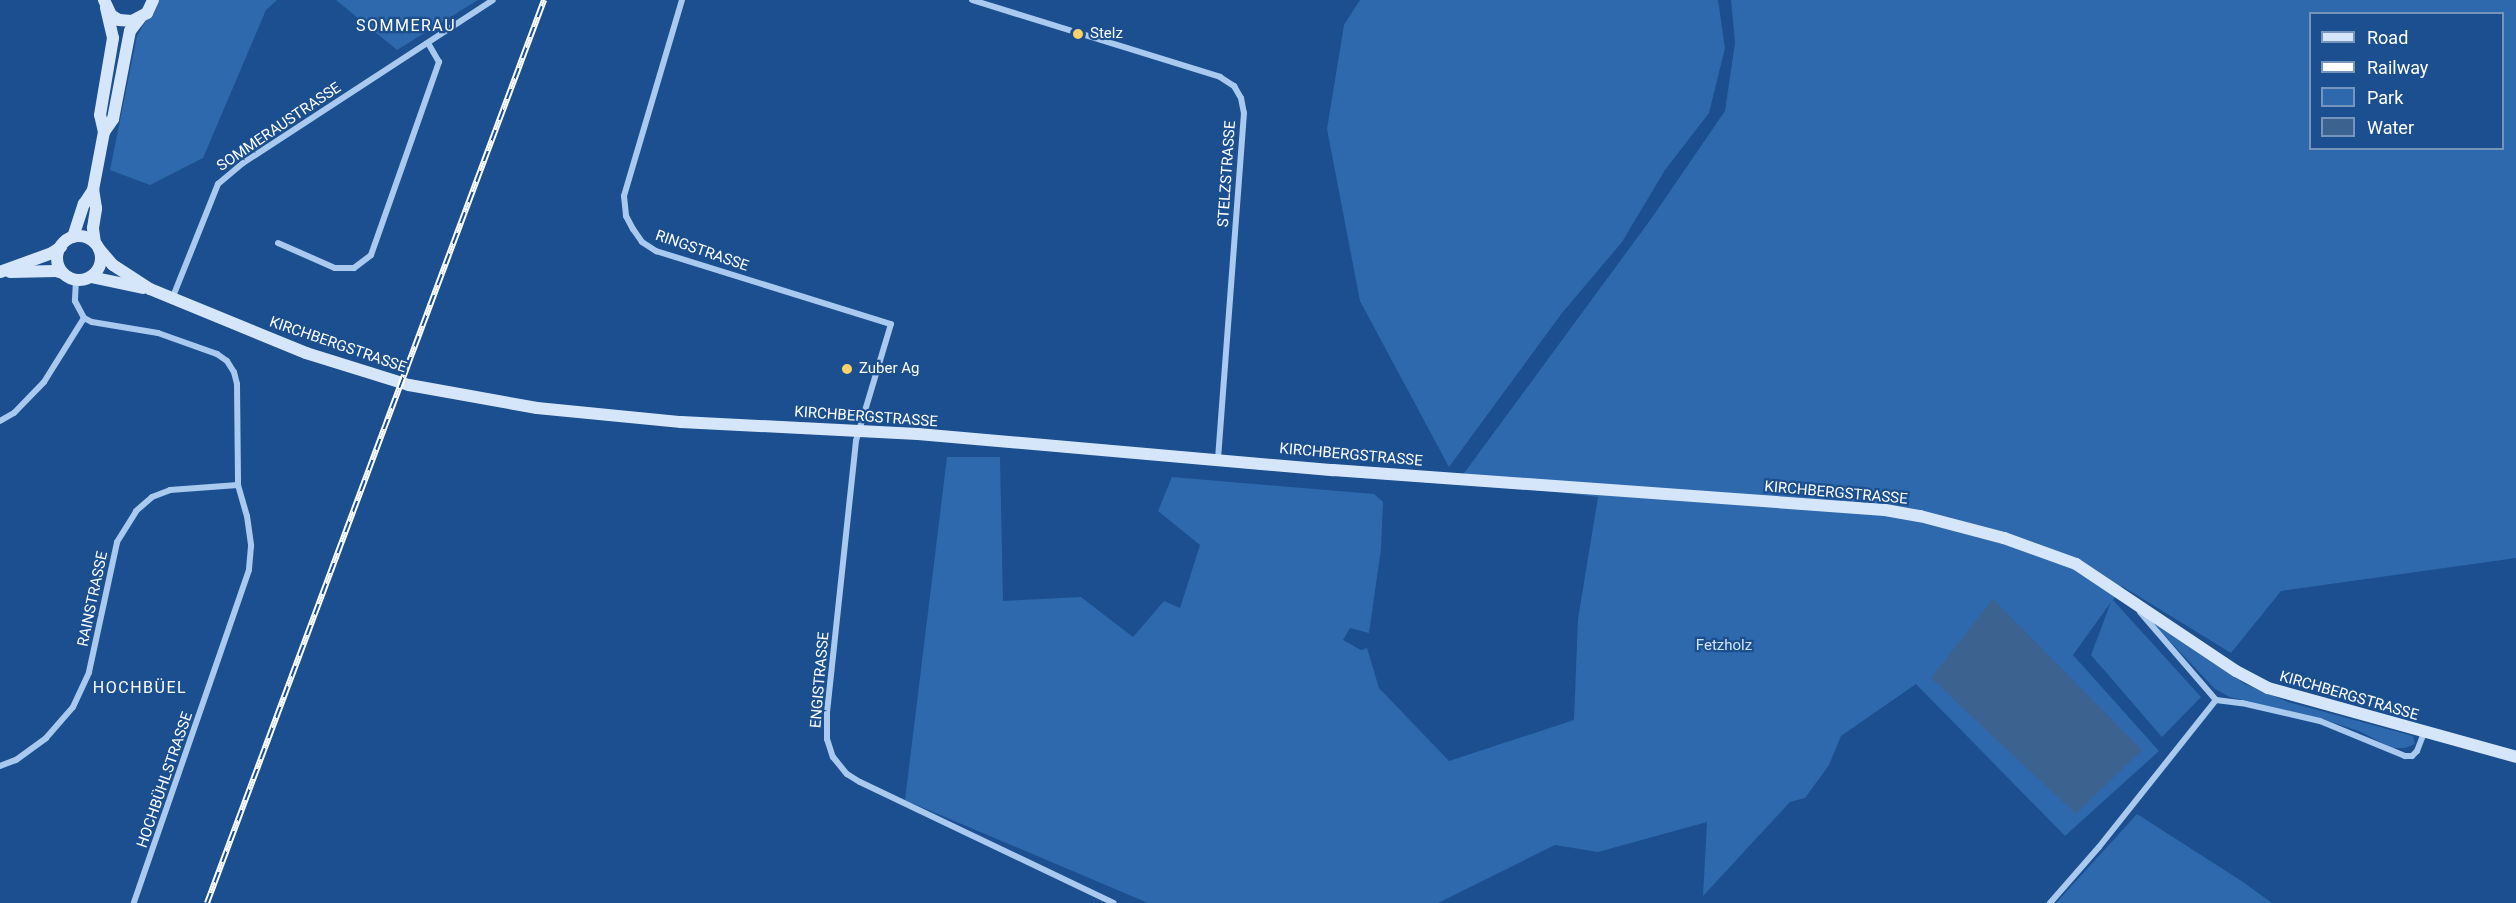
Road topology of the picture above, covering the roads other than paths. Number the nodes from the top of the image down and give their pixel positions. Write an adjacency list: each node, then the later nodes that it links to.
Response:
1 (153, 0): 7 (main road)
2 (493, 0): 8 (street, SOMMERAUSTRASSE)
3 (682, 0): 22 (street, RINGSTRASSE)
4 (972, 0): 5 (street)
5 (987, 2): 23 (street, STELZSTRASSE)
6 (105, 4): 7 (main road); 9 (main road)
7 (140, 18): 9 (main road)
8 (428, 43): 12 (street); 19 (street, SOMMERAUSTRASSE)
9 (104, 132): 10 (main road)
10 (93, 190): 11 (main road); 13 (main road)
11 (73, 237): 13 (main road); 14 (main road)
12 (278, 243)
13 (97, 246): 16 (main road); 18 (main road, KIRCHBERGSTRASSE)
14 (61, 247): 15 (main road); 15 (main road)
15 (63, 273): 17 (main road)
16 (91, 277): 17 (main road); 18 (main road, KIRCHBERGSTRASSE)
17 (76, 280): 20 (street)
18 (150, 290): 19 (main road, KIRCHBERGSTRASSE)
19 (172, 299): 22 (main road, KIRCHBERGSTRASSE)
20 (84, 318): 21 (street); 24 (street, HOCHBÜHLSTRASSE)
21 (0, 421)
22 (859, 430): 23 (main road, KIRCHBERGSTRASSE); 31 (street, ENGISTRASSE)
23 (1218, 459): 25 (main road, KIRCHBERGSTRASSE)
24 (238, 485): 29 (street, RAINSTRASSE); 30 (street, HOCHBÜHLSTRASSE)
25 (2127, 597): 26 (street); 27 (main road, KIRCHBERGSTRASSE)
26 (2216, 700): 27 (street); 32 (street)
27 (2424, 733): 28 (main road, KIRCHBERGSTRASSE)
28 (2516, 757)
29 (0, 766)
30 (134, 903)
31 (1114, 903)
32 (2050, 903)

